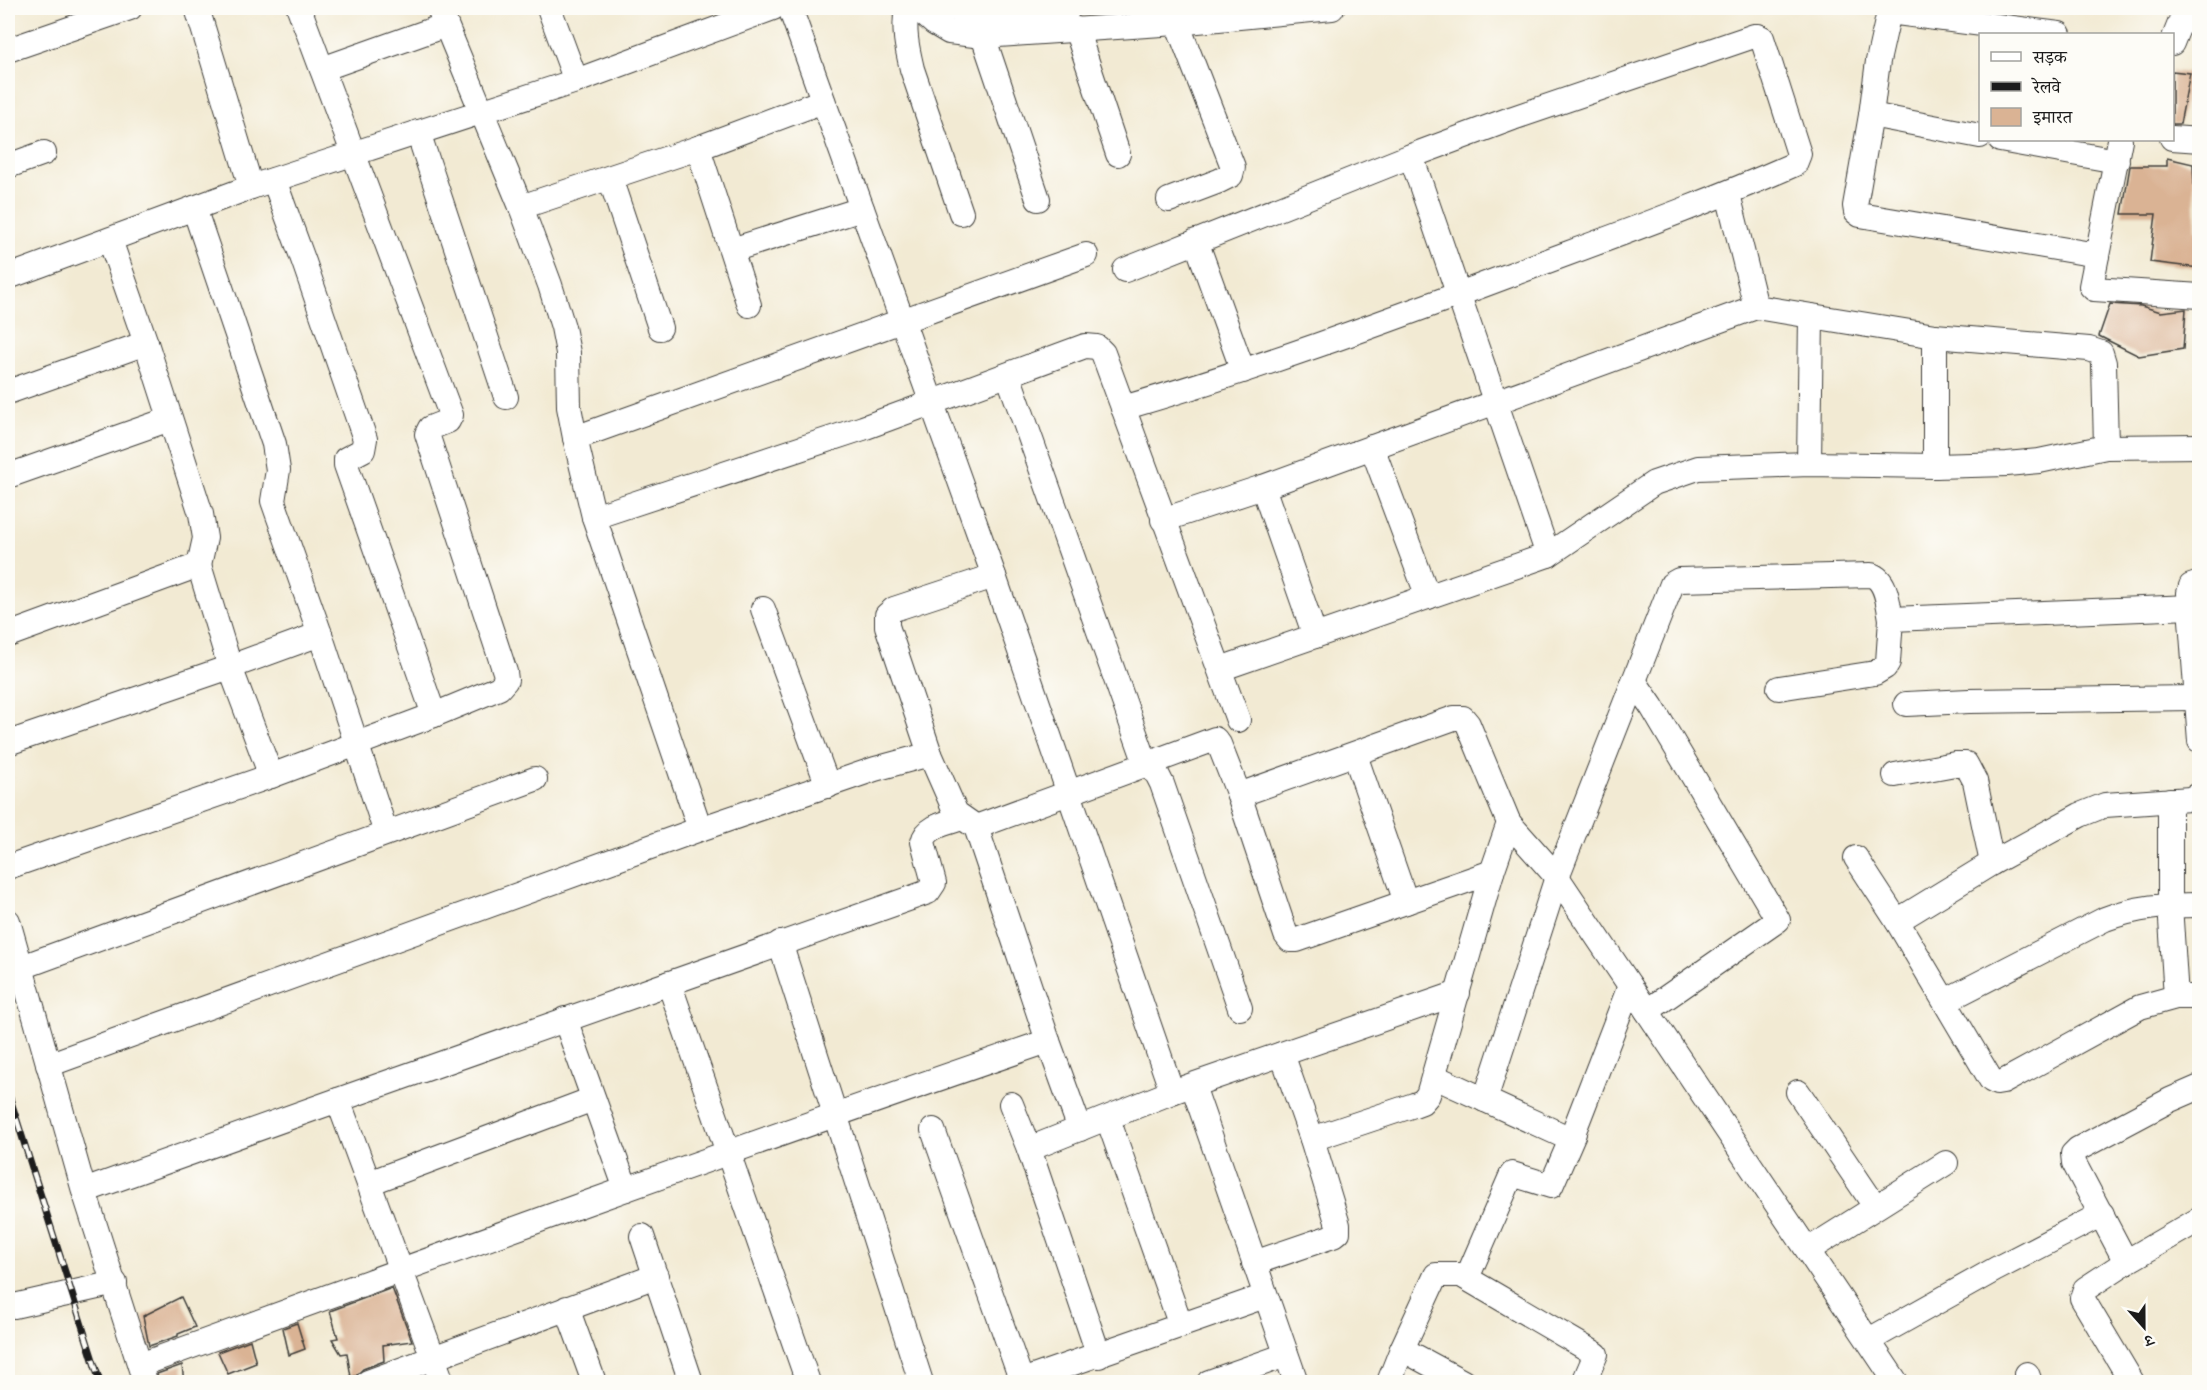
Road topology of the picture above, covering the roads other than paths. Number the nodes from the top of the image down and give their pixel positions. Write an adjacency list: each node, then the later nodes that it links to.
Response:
1 (130, 8): 19 (street)
2 (197, 8): 38 (street)
3 (299, 8): 20 (street)
4 (549, 8): 21 (street)
5 (790, 8): 22 (street)
6 (907, 8): 45 (street)
7 (917, 8): 17 (street)
8 (953, 8): 14 (street)
9 (1332, 8): 15 (street)
10 (2185, 8): 12 (street); 18 (street)
11 (762, 9): 21 (street)
12 (2199, 10)
13 (442, 16): 20 (street); 23 (street)
14 (1073, 19): 15 (street); 17 (street); 34 (street)
15 (1178, 23): 41 (street)
16 (2051, 33): 24 (street)
17 (983, 36): 40 (street)
18 (2174, 38)
19 (8, 50)
20 (322, 69): 33 (street)
21 (576, 81): 23 (street)
22 (823, 100): 30 (street); 44 (street)
23 (481, 112): 25 (street); 42 (street)
24 (1871, 115): 26 (street); 50 (street)
25 (418, 132): 33 (street); 65 (street)
26 (1979, 136)
27 (2174, 138): 28 (street)
28 (2199, 140)
29 (2013, 141): 31 (street)
30 (698, 148): 37 (street); 48 (street)
31 (2118, 150): 50 (street)
32 (44, 153): 36 (street)
33 (353, 153): 38 (street); 98 (street)
34 (1118, 154)
35 (1411, 156): 39 (street); 47 (street); 53 (street)
36 (8, 166)
37 (610, 178): 42 (street); 59 (street)
38 (262, 183): 43 (street); 98 (street)
39 (1728, 194): 53 (street); 56 (street)
40 (1038, 199)
41 (1169, 200)
42 (521, 207): 70 (street)
43 (195, 208): 46 (street); 88 (street)
44 (862, 210): 48 (street); 58 (street)
45 (961, 213)
46 (110, 240): 52 (street); 61 (street)
47 (1196, 242): 51 (street); 62 (street)
48 (732, 250): 55 (street)
49 (1086, 255): 58 (street)
50 (2097, 255): 54 (street)
51 (1125, 270)
52 (8, 277)
53 (1458, 294): 62 (street); 66 (street)
54 (2199, 296)
55 (749, 305)
56 (1756, 307): 57 (street); 66 (street)
57 (1811, 316): 60 (street); 74 (street)
58 (901, 320): 67 (street); 70 (street)
59 (660, 328)
60 (1935, 336): 73 (street); 75 (street)
61 (146, 343): 64 (street); 69 (street)
62 (1243, 371): 68 (street)
63 (1008, 375): 67 (street); 68 (street); 105 (street)
64 (8, 392)
65 (506, 397)
66 (1495, 401): 72 (street); 80 (street)
67 (931, 404): 78 (street); 82 (street)
68 (1123, 408): 79 (street)
69 (170, 419): 76 (street); 81 (street)
70 (575, 438): 78 (street)
71 (2199, 446): 73 (street)
72 (1372, 447): 77 (street); 84 (street)
73 (2106, 447): 75 (street)
74 (1809, 464): 75 (street); 80 (street)
75 (1935, 466)
76 (8, 476)
77 (1263, 487): 79 (street); 90 (street)
78 (594, 517): 116 (street)
79 (1163, 520): 93 (street)
80 (1548, 555): 84 (street)
81 (199, 565): 89 (street); 92 (street)
82 (994, 576): 103 (street); 110 (street)
83 (2199, 583): 85 (street)
84 (1428, 597): 90 (street)
85 (2191, 607): 87 (street); 91 (street)
86 (763, 609): 109 (street)
87 (1891, 619): 94 (street); 95 (street)
88 (320, 634): 92 (street); 102 (street)
89 (8, 635)
90 (1315, 636): 93 (street)
91 (2197, 659): 96 (street)
92 (230, 667): 101 (street); 107 (street)
93 (1220, 669): 99 (street)
94 (1634, 681): 122 (street); 136 (street)
95 (1779, 688)
96 (2195, 698): 97 (street); 100 (street)
97 (1906, 704)
98 (434, 715): 102 (street)
99 (1238, 720)
100 (2199, 741)
101 (8, 743)
102 (356, 745): 107 (street); 117 (street)
103 (930, 754): 109 (street); 114 (street)
104 (1355, 755): 112 (street); 115 (street); 123 (street)
105 (1146, 764): 110 (street); 112 (street); 135 (street)
106 (1894, 775): 119 (street)
107 (271, 776): 120 (street)
108 (535, 779): 117 (street)
109 (828, 786): 116 (street)
110 (1069, 793): 114 (street); 143 (street)
111 (2199, 794): 113 (street)
112 (1239, 795): 123 (street)
113 (2170, 801): 119 (street); 124 (street)
114 (969, 822): 128 (street); 138 (street)
115 (1509, 823): 121 (street); 122 (street)
116 (700, 829): 140 (street)
117 (386, 833): 129 (street)
118 (1856, 858): 127 (street)
119 (1992, 863): 127 (street)
120 (8, 867)
121 (1492, 872): 123 (street); 132 (street)
122 (1557, 877): 131 (street); 147 (street)
123 (1406, 902)
124 (2170, 905): 125 (street); 133 (street); 134 (street)
125 (2199, 905)
126 (8, 921): 129 (street)
127 (1897, 921): 134 (street)
128 (780, 943): 130 (street); 149 (street)
129 (21, 967): 140 (street)
130 (669, 983): 137 (street); 156 (street)
131 (1630, 986): 136 (street); 153 (street)
132 (1458, 993): 139 (street); 141 (street)
133 (2188, 997): 134 (street)
134 (1945, 1001)
135 (1240, 1008)
136 (1647, 1011): 165 (street)
137 (565, 1019): 145 (street); 146 (street)
138 (1048, 1041): 149 (street); 151 (street)
139 (1282, 1054): 143 (street); 154 (street)
140 (48, 1065): 160 (street)
141 (1435, 1077): 147 (street); 154 (street)
142 (2199, 1087): 162 (street)
143 (1182, 1089): 150 (street); 167 (street)
144 (1798, 1092): 161 (street)
145 (593, 1099): 158 (street); 159 (street)
146 (338, 1100): 158 (street); 160 (street)
147 (1485, 1100): 153 (street)
148 (1011, 1104): 155 (street)
149 (834, 1114): 156 (street); 189 (street)
150 (1108, 1119): 151 (street); 175 (street)
151 (1080, 1129): 155 (street)
152 (933, 1130): 183 (street)
153 (1574, 1133): 170 (street)
154 (1312, 1139): 167 (street)
155 (1029, 1149): 179 (street)
156 (729, 1154): 159 (street); 188 (street)
157 (1946, 1163): 161 (street)
158 (369, 1183): 168 (street)
159 (626, 1189): 168 (street)
160 (84, 1191): 171 (street)
161 (1875, 1206): 165 (street)
162 (2102, 1214): 166 (street); 176 (street)
163 (2199, 1219): 166 (street)
164 (642, 1236): 169 (street)
165 (1808, 1250): 176 (street)
166 (2126, 1262): 195 (street)
167 (1254, 1263): 172 (street)
168 (401, 1269): 180 (street); 181 (street)
169 (656, 1276): 174 (street); 187 (street)
170 (1467, 1278): 177 (street); 194 (street)
171 (115, 1283): 173 (street); 181 (street)
172 (1265, 1296): 175 (street); 178 (street)
173 (8, 1305)
174 (567, 1308): 180 (street); 186 (street)
175 (1181, 1326): 179 (street)
176 (1869, 1340): 182 (street)
177 (1402, 1349): 192 (street); 193 (street)
178 (1286, 1355): 190 (street); 191 (street)
179 (1099, 1356): 183 (street)
180 (434, 1357): 184 (street); 185 (street)
181 (143, 1374)
182 (1894, 1381)
183 (1021, 1382)
184 (368, 1383)
185 (442, 1383)
186 (594, 1383)
187 (691, 1383)
188 (808, 1383)
189 (921, 1383)
190 (1209, 1383)
191 (1296, 1383)
192 (1389, 1383)
193 (1463, 1383)
194 (1584, 1383)
195 (2132, 1383)

